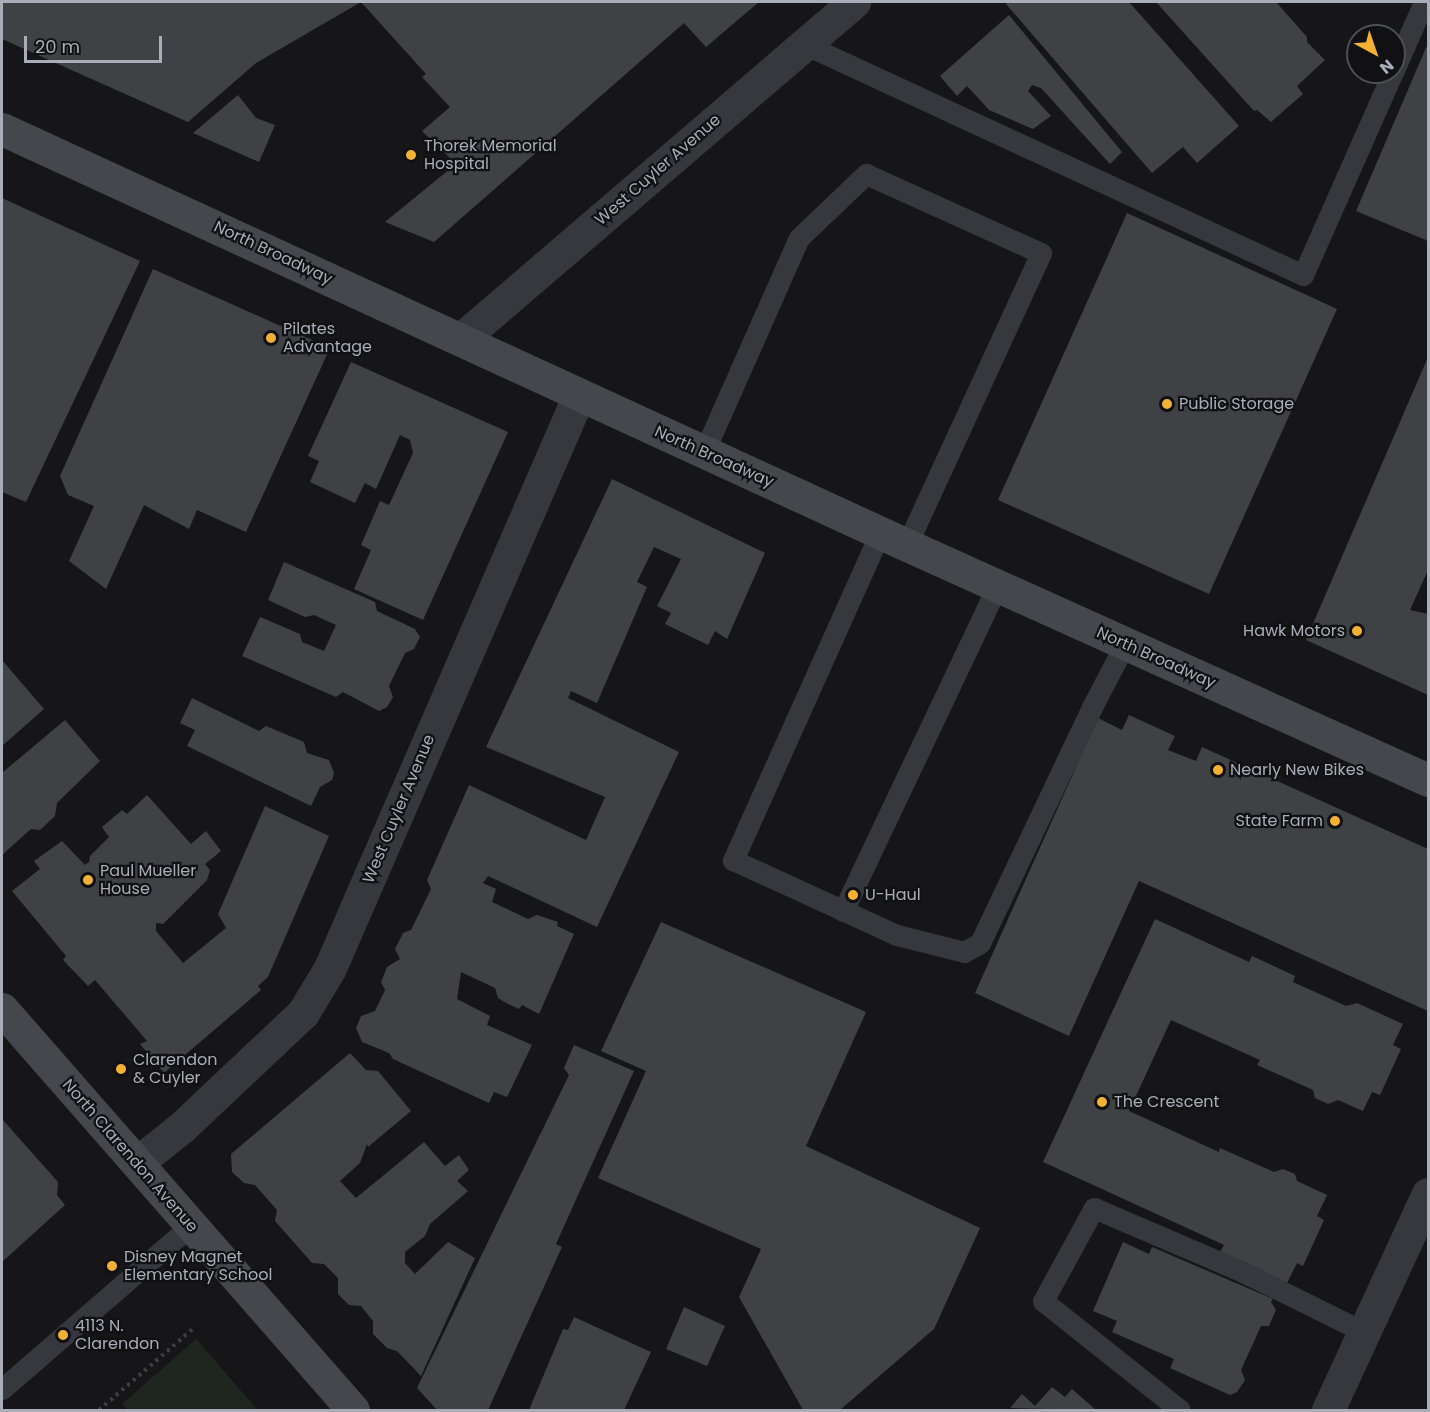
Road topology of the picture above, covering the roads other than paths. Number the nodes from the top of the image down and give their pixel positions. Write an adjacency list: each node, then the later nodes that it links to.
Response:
1 (854, 2): 4 (street, West Cuyler Avenue)
2 (1424, 2): 3 (lane)
3 (1406, 43)
4 (804, 44): 5 (lane); 7 (street, West Cuyler Avenue)
5 (1388, 84)
6 (2, 129): 7 (main road, North Broadway)
7 (461, 339): 8 (main road, North Broadway)
8 (579, 395): 9 (main road, North Broadway); 16 (street, West Cuyler Avenue)
9 (704, 452): 10 (main road, North Broadway); 10 (lane)
10 (893, 539): 11 (main road, North Broadway); 14 (lane)
11 (997, 586): 12 (main road, North Broadway); 14 (lane)
12 (1125, 644): 13 (main road, North Broadway); 14 (lane)
13 (1428, 780)
14 (843, 911)
15 (2, 1009): 16 (main road, North Clarendon Avenue)
16 (136, 1163): 18 (main road, North Clarendon Avenue)
17 (1428, 1194): 19 (street)
18 (191, 1225): 20 (lane); 21 (main road, North Clarendon Avenue)
19 (1364, 1332): 22 (lane); 23 (street)
20 (2, 1389)
21 (353, 1410)
22 (1180, 1410)
23 (1328, 1410)

